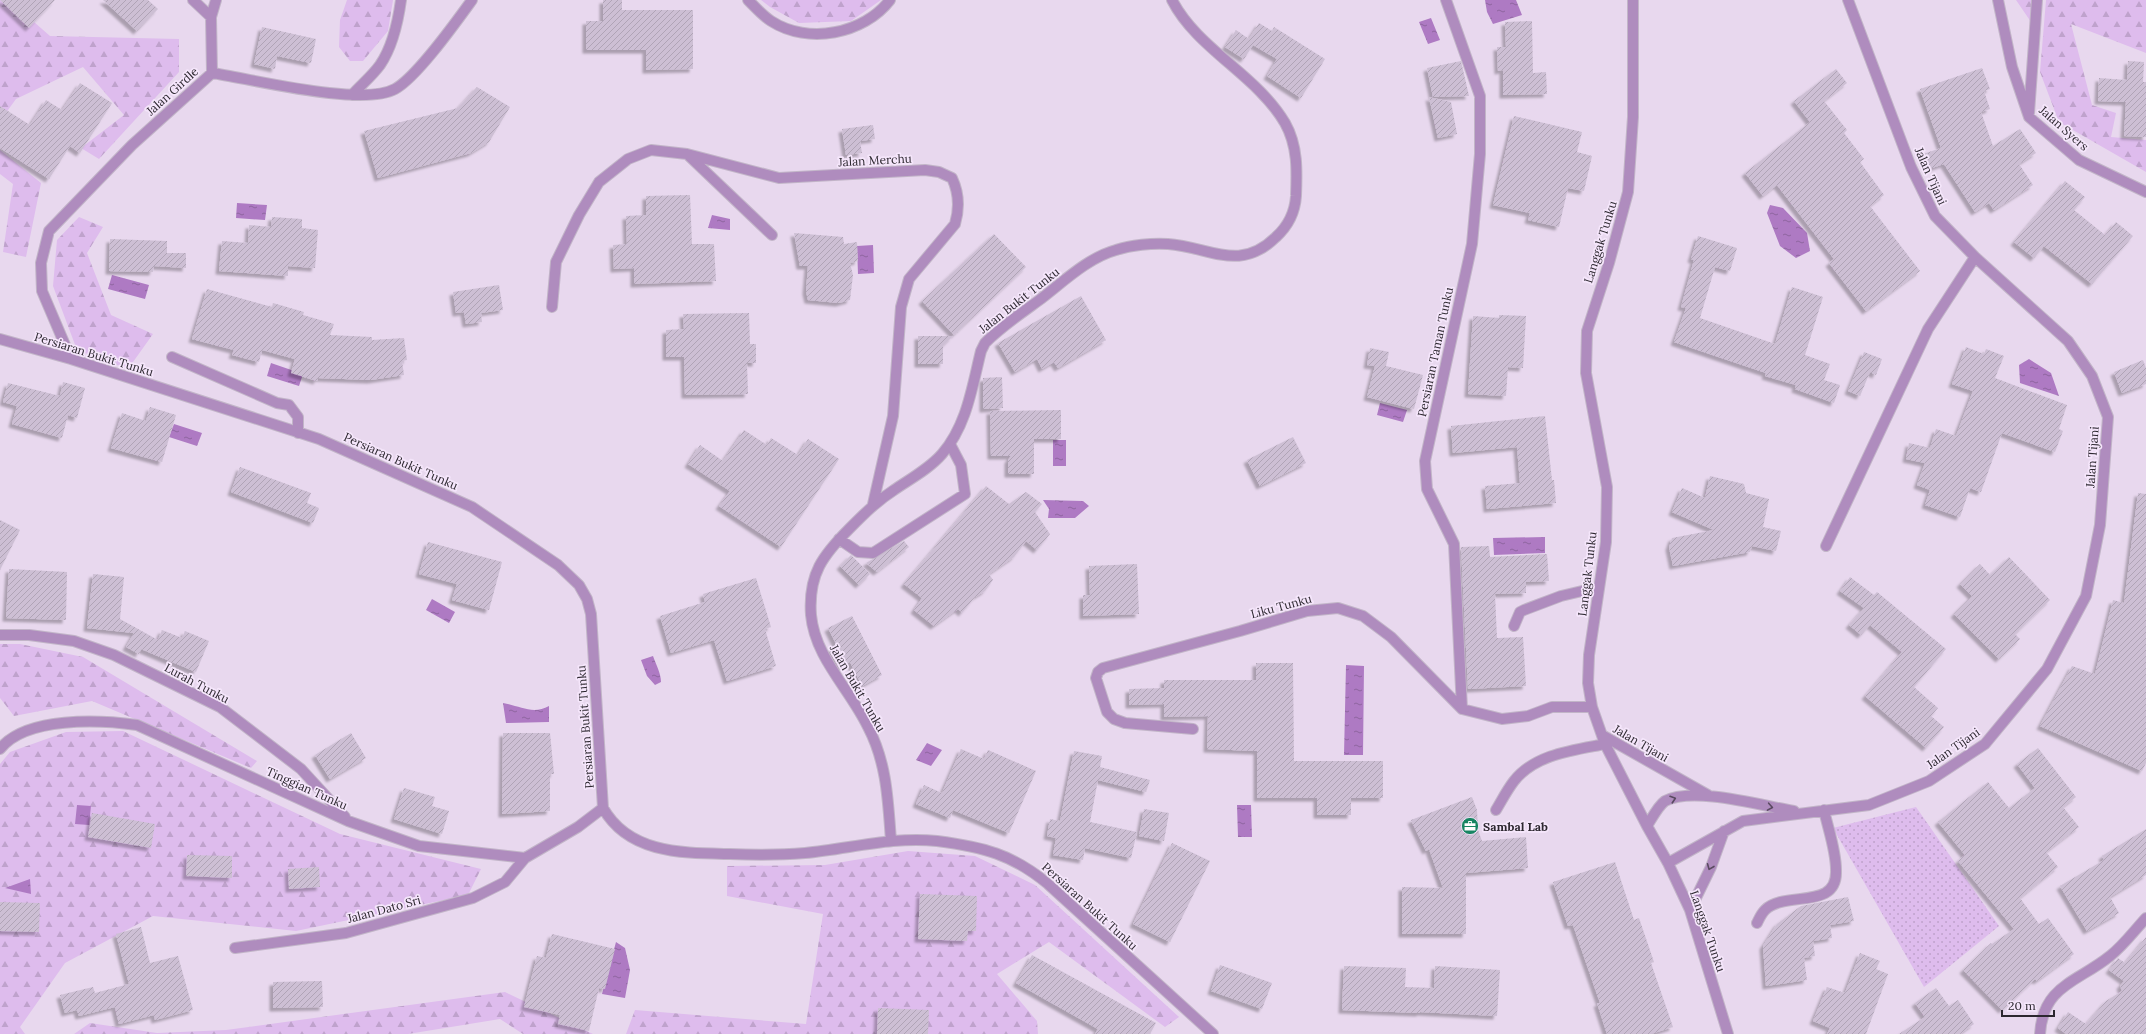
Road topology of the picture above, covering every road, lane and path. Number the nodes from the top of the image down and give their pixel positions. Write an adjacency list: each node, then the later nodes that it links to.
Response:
1 (193, 0): 13 (street)
2 (216, 0): 13 (street)
3 (401, 0): 15 (street)
4 (472, 0): 15 (street, Jalan Girdle)
5 (748, 0): 6 (street)
6 (890, 0)
7 (1172, 0): 26 (street, Jalan Bukit Tunku)
8 (1446, 0): 34 (street, Persiaran Taman Tunku)
9 (1633, 0): 30 (street, Langgak Tunku)
10 (1848, 0): 20 (street, Jalan Tijani)
11 (1998, 0): 16 (street, Jalan Syers)
12 (2037, 0): 16 (street)
13 (210, 17): 14 (street)
14 (212, 73): 15 (street, Jalan Girdle); 24 (street, Jalan Girdle)
15 (352, 95)
16 (2029, 117): 18 (street, Jalan Syers)
17 (687, 154): 19 (street); 21 (street, Jalan Merchu); 27 (street, Jalan Merchu)
18 (2146, 192)
19 (772, 236)
20 (1975, 258): 29 (street); 41 (street, Jalan Tijani)
21 (552, 307)
22 (0, 339): 24 (street, Persiaran Bukit Tunku)
23 (172, 357): 25 (street)
24 (72, 359): 25 (street, Persiaran Bukit Tunku)
25 (298, 433): 39 (street, Persiaran Bukit Tunku)
26 (950, 444): 27 (street, Jalan Bukit Tunku); 28 (street)
27 (873, 504): 28 (street, Jalan Bukit Tunku)
28 (839, 539): 46 (street, Jalan Bukit Tunku)
29 (1826, 546)
30 (1599, 587): 31 (street); 33 (street, Langgak Tunku)
31 (1514, 626)
32 (0, 635): 43 (street, Lurah Tunku)
33 (1592, 706): 34 (street); 36 (street, Langgak Tunku)
34 (1462, 709): 35 (street, Liku Tunku)
35 (1193, 729)
36 (1604, 740): 38 (street, Jalan Tijani); 40 (street); 44 (street, Langgak Tunku)
37 (0, 749): 43 (street, Tinggian Tunku)
38 (1711, 796): 42 (street, Jalan Tijani, one-way to 42); 44 (street, Jalan Tijani, one-way to 38)
39 (603, 808): 46 (street, Persiaran Bukit Tunku); 47 (street)
40 (1496, 810)
41 (1824, 810): 42 (street, Jalan Tijani); 51 (street)
42 (1802, 813): 45 (street, Jalan Tijani)
43 (348, 821): 47 (street, Tinggian Tunku)
44 (1646, 826): 48 (street, Langgak Tunku)
45 (1724, 831): 48 (street, Jalan Tijani); 49 (street, one-way to 49)
46 (891, 841): 53 (street, Persiaran Bukit Tunku)
47 (525, 858): 52 (street, Jalan Dato Sri)
48 (1668, 863): 49 (street, Langgak Tunku)
49 (1690, 910): 54 (street, Langgak Tunku)
50 (2146, 918): 55 (street)
51 (1757, 924)
52 (235, 948)
53 (1214, 1034)
54 (1728, 1034)
55 (2040, 1034)

